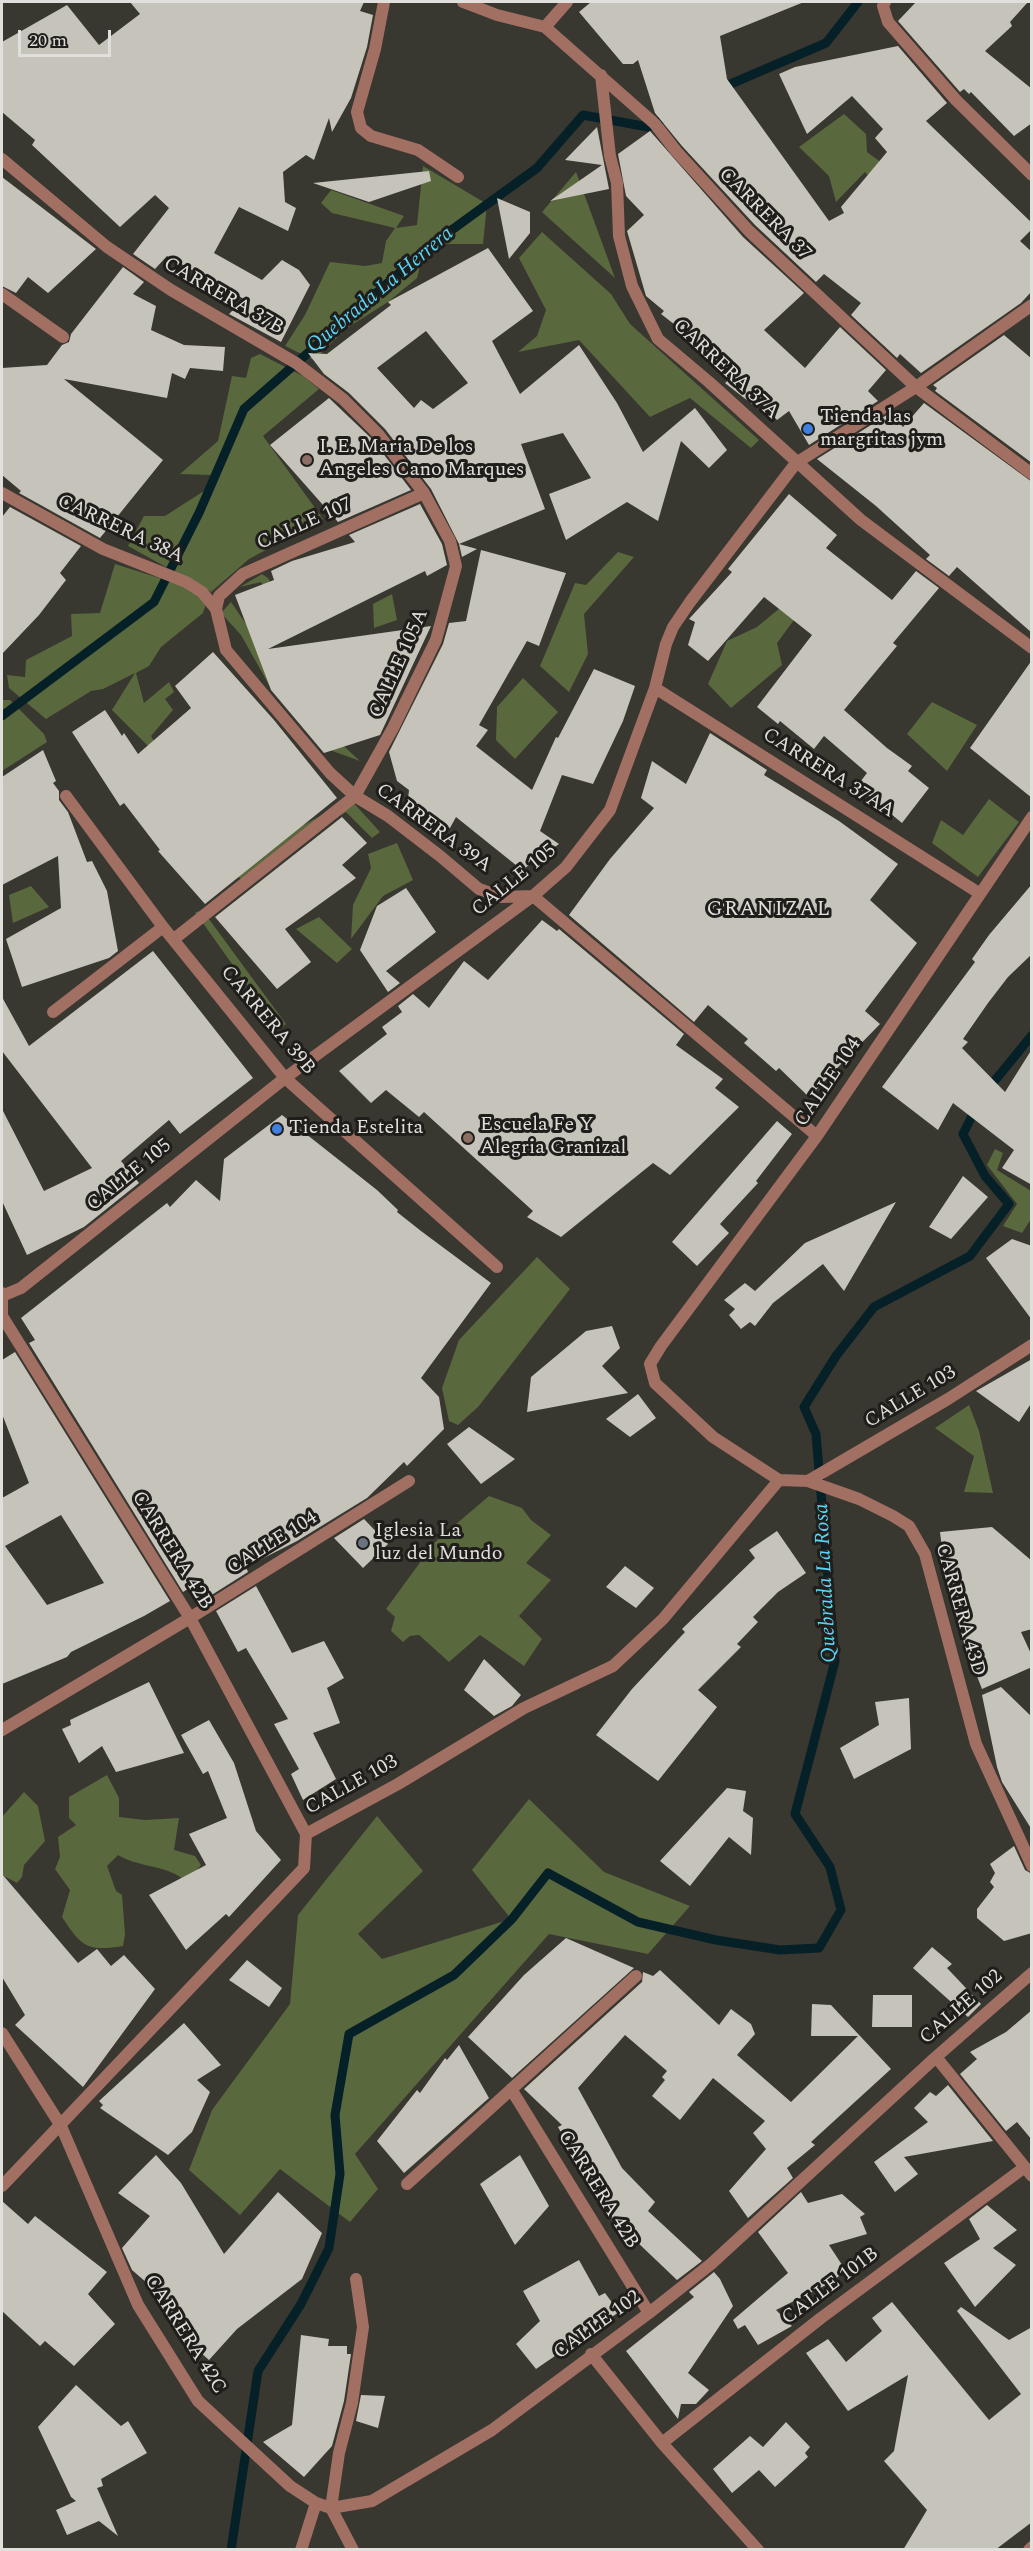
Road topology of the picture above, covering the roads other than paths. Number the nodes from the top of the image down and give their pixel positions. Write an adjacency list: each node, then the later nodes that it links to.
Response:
1 (384, 2): 9 (street)
2 (463, 2): 5 (street, CARRERA 37)
3 (567, 2): 5 (street)
4 (885, 2): 8 (street)
5 (545, 27): 6 (street, CARRERA 37)
6 (601, 75): 13 (street, CARRERA 37); 14 (street, CARRERA 37A)
7 (2, 159): 17 (street, CARRERA 37B)
8 (1032, 175)
9 (458, 177)
10 (2, 294): 12 (street)
11 (1032, 304): 13 (street, CALLE 105)
12 (63, 337)
13 (916, 387): 14 (street, CALLE 105); 15 (street, CARRERA 37)
14 (796, 463): 20 (street, CARRERA 37A); 21 (street, CALLE 105)
15 (1032, 474)
16 (2, 493): 19 (street, CARRERA 38A)
17 (424, 493): 18 (street, CARRERA 37B); 19 (street, CALLE 107)
18 (450, 541): 23 (street, CALLE 105A)
19 (216, 609): 23 (street, CARRERA 39A)
20 (1032, 648)
21 (655, 688): 25 (street, CARRERA 37AA); 26 (street, CALLE 105)
22 (66, 796): 27 (street, CARRERA 39B)
23 (355, 796): 26 (street, CARRERA 39A); 28 (street)
24 (1032, 817): 25 (street, CALLE 104)
25 (980, 893): 31 (street, CALLE 104)
26 (533, 896): 30 (street, CALLE 105); 31 (street)
27 (163, 927): 28 (street, CARRERA 39B); 29 (street)
28 (174, 939): 30 (street, CARRERA 39B)
29 (54, 1012)
30 (285, 1078): 32 (street, CARRERA 39B); 33 (street, CALLE 105)
31 (817, 1136): 35 (street, CALLE 104)
32 (497, 1267)
33 (2, 1295): 38 (street, CARRERA 42B)
34 (1032, 1345): 37 (street, CALLE 103)
35 (779, 1480): 37 (street, CARRERA 43D); 40 (street, CALLE 103)
36 (409, 1481): 38 (street, CALLE 104)
37 (808, 1481): 41 (street, CARRERA 43D)
38 (190, 1618): 39 (street, CALLE 104); 40 (street, CARRERA 42B)
39 (2, 1730)
40 (306, 1834): 47 (street, CALLE 103)
41 (1032, 1866)
42 (1032, 1973): 45 (street, CALLE 102)
43 (636, 1976): 46 (street)
44 (2, 2033): 47 (street, CARRERA 42C)
45 (936, 2056): 48 (street); 52 (street, CALLE 102)
46 (511, 2089): 49 (street); 52 (street, CARRERA 42B)
47 (61, 2126): 50 (street, CALLE 103); 55 (street, CARRERA 42C)
48 (1028, 2171): 54 (street, CALLE 101B)
49 (407, 2184)
50 (2, 2186)
51 (356, 2279): 56 (street)
52 (649, 2313): 53 (street, CALLE 102)
53 (591, 2354): 54 (street); 56 (street, CALLE 102)
54 (662, 2443): 59 (street)
55 (315, 2503): 56 (street, CARRERA 42C); 57 (street)
56 (331, 2508): 58 (street)
57 (301, 2550)
58 (353, 2550)
59 (758, 2550)

